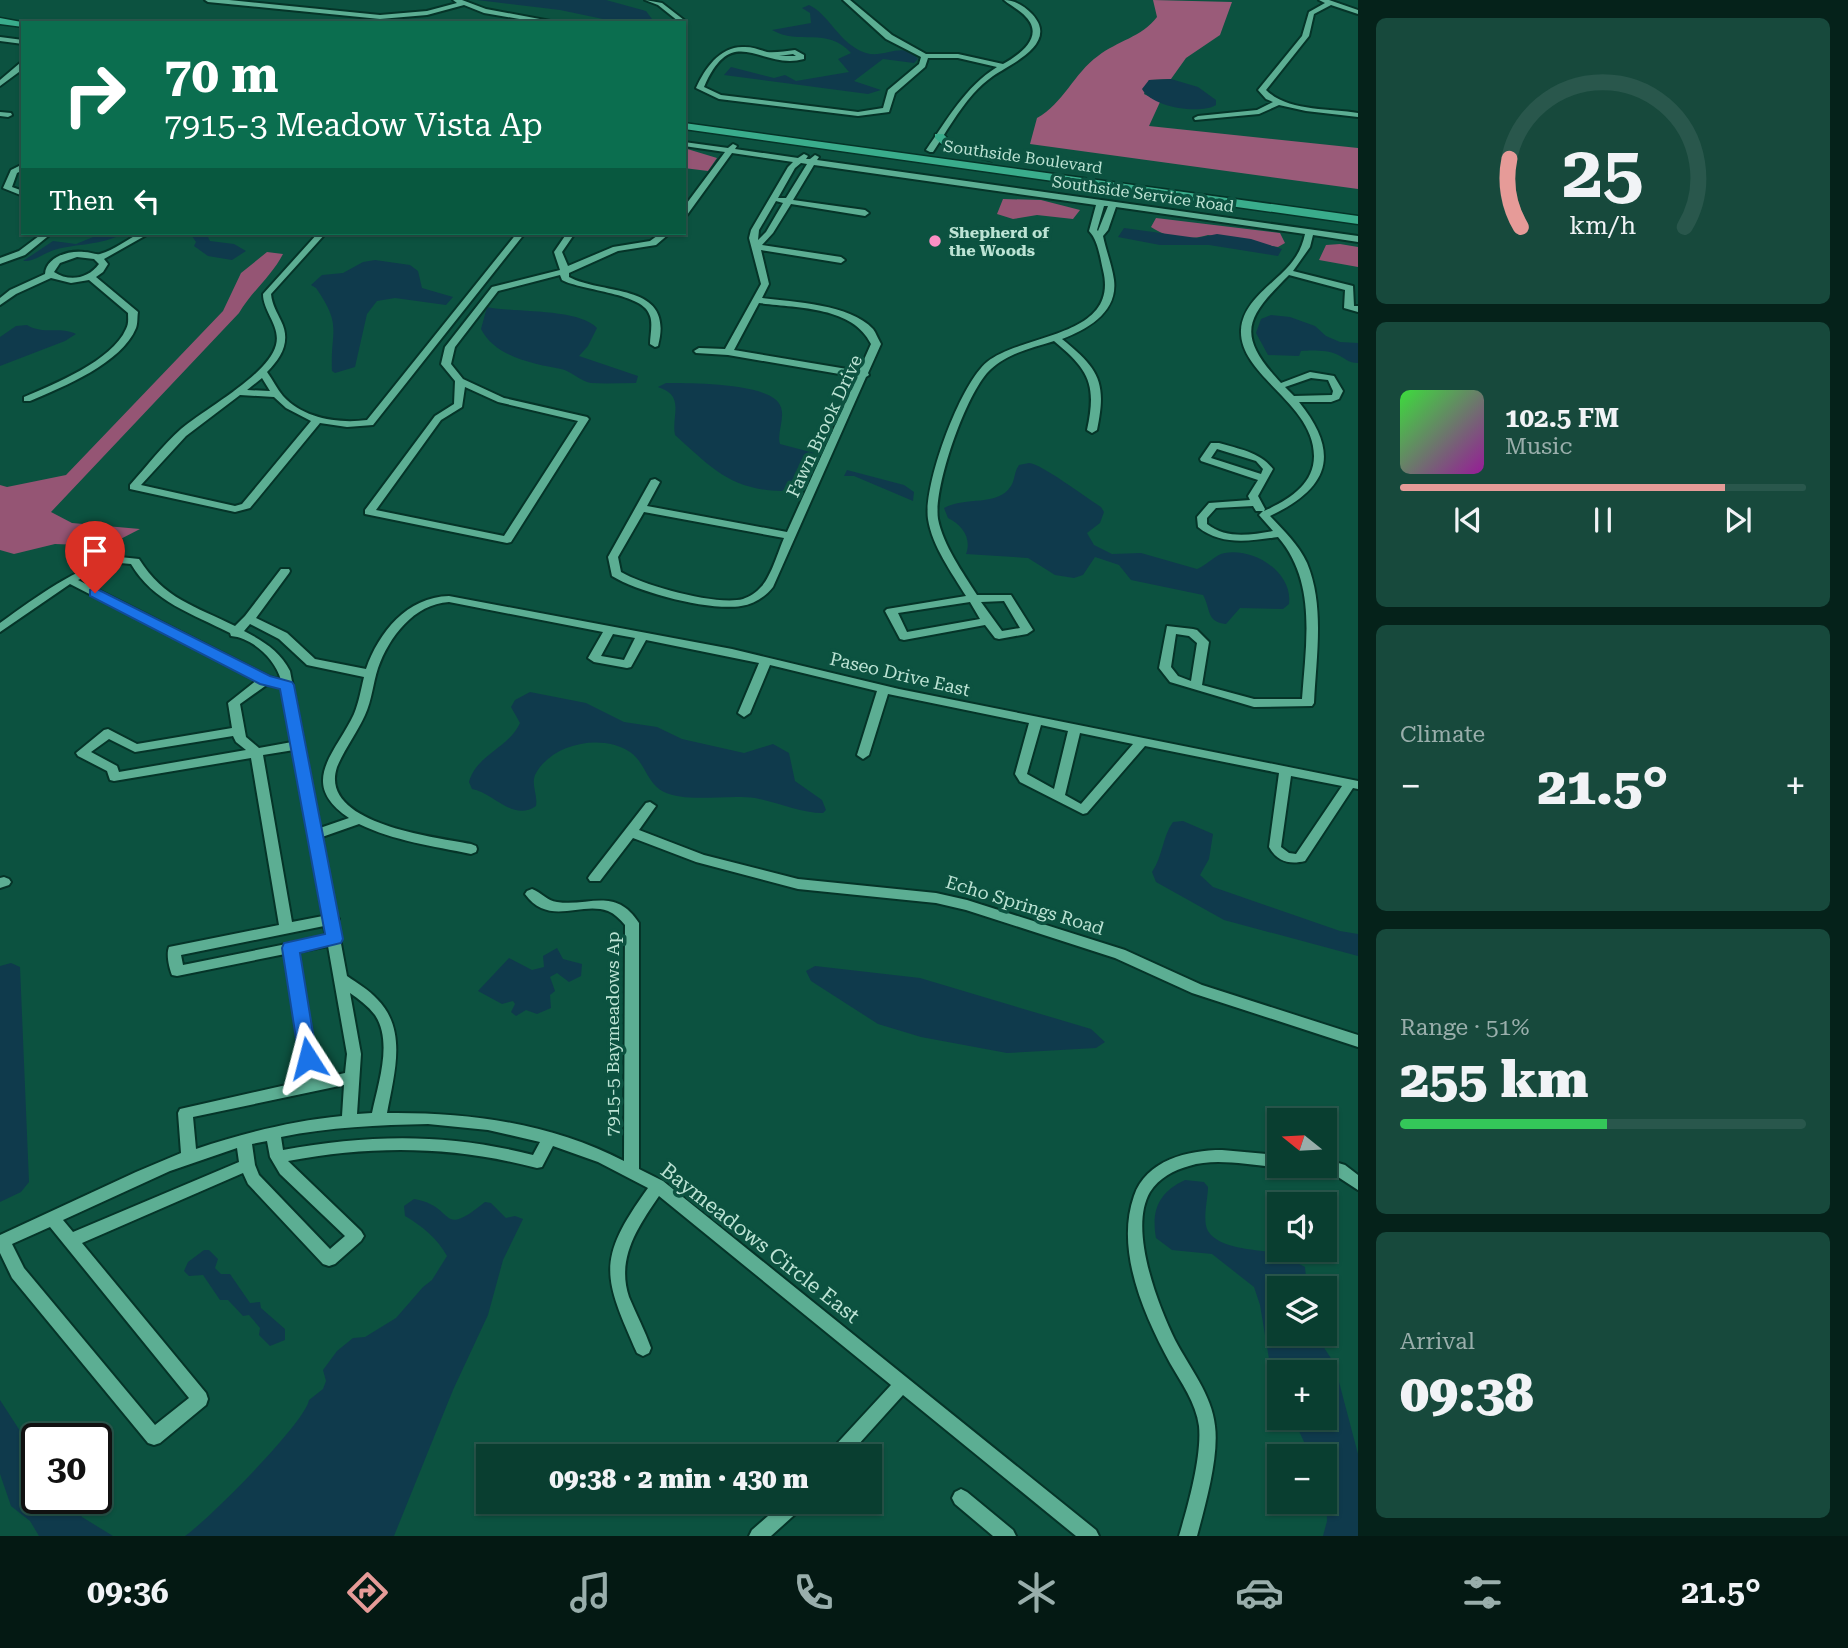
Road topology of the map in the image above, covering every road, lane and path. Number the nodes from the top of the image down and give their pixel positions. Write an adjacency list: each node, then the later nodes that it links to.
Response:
1 (208, 0): 5 (street)
2 (648, 0): 6 (street)
3 (846, 0): 18 (street)
4 (1007, 0): 19 (street)
5 (458, 2): 11 (street)
6 (661, 2): 9 (street)
7 (1325, 2): 8 (street); 22 (street)
8 (1358, 12)
9 (680, 20)
10 (0, 21): 12 (highway)
11 (546, 21)
12 (21, 24)
13 (0, 31): 14 (highway)
14 (21, 34)
15 (0, 39): 16 (street)
16 (21, 42)
17 (772, 54): 18 (street)
18 (925, 56): 19 (street)
19 (1002, 66): 27 (street)
20 (21, 67): 21 (street)
21 (5, 82)
22 (1279, 102): 23 (street); 25 (street)
23 (1358, 115)
24 (686, 116): 31 (highway, Southside Boulevard)
25 (1198, 118)
26 (686, 126): 32 (highway, Southside Boulevard)
27 (939, 136): 31 (street); 34 (highway)
28 (686, 137): 30 (street, Southside Service Road)
29 (686, 144): 30 (street, Southside Service Road)
30 (732, 148): 33 (street, Southside Service Road); 40 (street)
31 (930, 150): 32 (highway); 34 (highway, Southside Boulevard)
32 (881, 153): 48 (highway, Southside Boulevard)
33 (802, 158): 35 (street, Southside Service Road); 41 (street)
34 (992, 158): 45 (highway, Southside Boulevard)
35 (813, 159): 42 (street); 43 (street, Southside Service Road)
36 (21, 167): 37 (street)
37 (7, 188): 39 (street)
38 (686, 191): 40 (street)
39 (21, 193)
40 (700, 193): 46 (street)
41 (773, 199): 42 (street); 58 (street)
42 (788, 201): 47 (street); 58 (street)
43 (1101, 202): 44 (street, Southside Service Road); 56 (street)
44 (1114, 204): 49 (street, Southside Service Road); 56 (street)
45 (1358, 208)
46 (686, 210)
47 (865, 213)
48 (1358, 220)
49 (1310, 232): 57 (street, Southside Service Road); 63 (street)
50 (45, 235): 61 (street)
51 (142, 235): 59 (street)
52 (321, 235): 73 (street)
53 (519, 235): 81 (street)
54 (570, 235): 62 (street)
55 (663, 235): 62 (street)
56 (1098, 236): 69 (street)
57 (1358, 239)
58 (757, 247): 60 (street); 66 (street)
59 (99, 258): 64 (street); 65 (street)
60 (841, 260)
61 (0, 261)
62 (563, 272): 70 (street); 75 (street)
63 (1290, 273): 68 (street); 76 (street)
64 (51, 275): 65 (street); 67 (street)
65 (90, 277): 79 (street)
66 (758, 300): 72 (street); 74 (street, Fawn Brook Drive)
67 (0, 302)
68 (1358, 309)
69 (1055, 337): 82 (street); 92 (street)
70 (655, 344)
71 (699, 351): 72 (street)
72 (728, 352): 74 (street)
73 (262, 372): 77 (street); 78 (street)
74 (864, 375): 89 (street, Fawn Brook Drive)
75 (460, 382): 75 (street)
76 (1280, 386): 80 (street); 80 (street)
77 (236, 392): 78 (street); 81 (street)
78 (276, 394): 81 (street)
79 (27, 399)
80 (1293, 399): 87 (street)
81 (317, 420)
82 (1092, 430)
83 (1264, 479): 83 (street); 85 (street)
84 (655, 482): 86 (street)
85 (1255, 503): 87 (street); 88 (street)
86 (641, 508): 89 (street); 89 (street, Fawn Brook Drive)
87 (1264, 515): 88 (street)
88 (1280, 533): 103 (street)
89 (791, 536)
90 (285, 571): 93 (street)
91 (70, 580): 95 (street); 97 (street); 101 (street)
92 (975, 599): 94 (street); 94 (street); 94 (street)
93 (249, 619): 97 (street); 100 (street)
94 (987, 621)
95 (0, 628)
96 (609, 631): 98 (street, Paseo Drive East); 98 (street); 100 (street, Paseo Drive East)
97 (235, 633): 102 (street)
98 (641, 638): 99 (street, Paseo Drive East)
99 (765, 662): 104 (street, Paseo Drive East); 105 (street)
100 (370, 674): 114 (street)
101 (265, 680): 102 (street); 108 (street)
102 (287, 685): 110 (street)
103 (1196, 687): 103 (street)
104 (884, 689): 106 (street, Paseo Drive East); 112 (street)
105 (744, 713)
106 (1036, 721): 107 (street, Paseo Drive East); 117 (street)
107 (1075, 729): 109 (street, Paseo Drive East); 117 (street)
108 (238, 731): 111 (street); 111 (street)
109 (1142, 742): 113 (street, Paseo Drive East); 117 (street)
110 (299, 745): 111 (street); 115 (street)
111 (256, 752): 126 (street)
112 (863, 755)
113 (1285, 771): 116 (street, Paseo Drive East); 116 (street)
114 (328, 775): 115 (street); 119 (street)
115 (306, 777): 121 (street)
116 (1354, 784)
117 (1058, 797)
118 (650, 806): 120 (street)
119 (361, 819): 121 (street); 122 (street)
120 (631, 832): 123 (street); 130 (street, Echo Springs Road)
121 (316, 834): 125 (street)
122 (471, 849)
123 (595, 878)
124 (532, 894): 143 (street, 7915-5 Baymeadows Ap)
125 (331, 919): 126 (street); 127 (street)
126 (286, 928): 128 (street)
127 (335, 939): 128 (street); 129 (street)
128 (291, 948): 132 (street)
129 (341, 979): 131 (street); 133 (street)
130 (1358, 1041)
131 (353, 1077): 132 (street); 134 (street)
132 (312, 1085): 138 (street)
133 (379, 1117): 134 (street); 136 (street)
134 (349, 1119): 135 (street)
135 (273, 1133): 137 (street); 139 (street)
136 (550, 1138): 139 (street); 143 (street, Baymeadows Circle East)
137 (244, 1140): 138 (street); 141 (street)
138 (189, 1157): 146 (street)
139 (277, 1157): 141 (street)
140 (1267, 1161): 157 (street)
141 (247, 1165): 148 (street)
142 (1337, 1169): 144 (street)
143 (631, 1170): 145 (street, Baymeadows Circle East)
144 (1358, 1183)
145 (658, 1186): 149 (street); 150 (street, Baymeadows Circle East)
146 (53, 1219): 147 (street); 148 (street)
147 (1, 1241): 148 (street)
148 (69, 1241)
149 (643, 1348)
150 (902, 1384): 151 (street); 156 (street, Baymeadows Circle East)
151 (848, 1444)
152 (961, 1498): 155 (street)
153 (783, 1514): 154 (street)
154 (758, 1536)
155 (1007, 1536)
156 (1090, 1536)
157 (1188, 1536)

